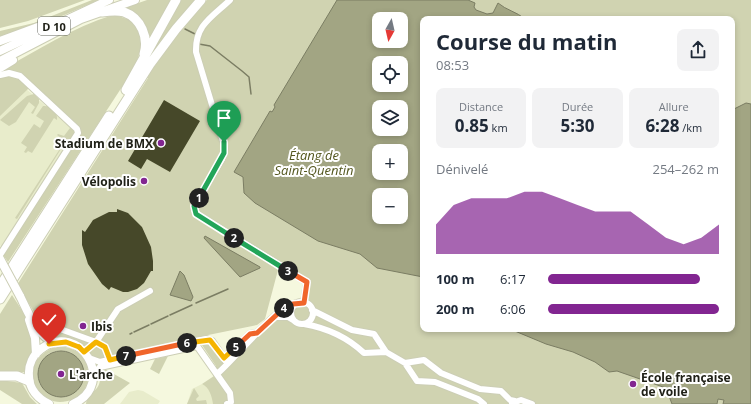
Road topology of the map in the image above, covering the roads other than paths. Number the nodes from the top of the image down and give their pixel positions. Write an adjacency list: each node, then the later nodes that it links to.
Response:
1 (109, 0): 7 (main road, D 10)
2 (135, 0): 6 (main road, D 10)
3 (176, 0): 11 (highway)
4 (201, 0): 20 (highway)
5 (230, 0): 21 (street)
6 (102, 12): 7 (main road, D 10); 11 (highway)
7 (79, 17): 8 (main road, D 10); 9 (main road, D 10); 10 (main road, D 10); 12 (main road, D 10)
8 (0, 41)
9 (0, 51)
10 (0, 61)
11 (141, 65): 17 (highway)
12 (0, 68)
13 (0, 75): 14 (street)
14 (0, 255)
15 (0, 259): 19 (main road, bridge)
16 (0, 267): 19 (main road)
17 (0, 286)
18 (150, 291): 30 (street)
19 (19, 298): 29 (main road); 33 (main road)
20 (0, 299)
21 (301, 303): 22 (street); 23 (street); 24 (street)
22 (312, 310): 26 (street); 32 (street)
23 (274, 317): 24 (street); 27 (street)
24 (293, 320): 26 (street)
25 (38, 321): 30 (street)
26 (304, 324): 32 (street)
27 (257, 333): 28 (street); 31 (street)
28 (241, 341): 31 (street); 35 (street)
29 (55, 342): 33 (main road); 34 (main road)
30 (96, 342): 34 (street); 37 (street)
31 (246, 346): 35 (street)
32 (386, 352): 38 (street)
33 (36, 354): 42 (main road)
34 (86, 355): 37 (street); 40 (main road)
35 (233, 355): 36 (street)
36 (225, 361): 37 (street); 39 (street)
37 (110, 362): 39 (street); 40 (street)
38 (405, 363): 44 (street); 50 (street)
39 (217, 374): 49 (street)
40 (93, 375): 43 (main road)
41 (0, 376): 42 (highway)
42 (29, 381): 46 (main road)
43 (86, 394): 47 (main road); 48 (main road)
44 (506, 396): 45 (street); 51 (street)
45 (513, 403): 52 (street)
46 (49, 404)
47 (73, 404)
48 (85, 404)
49 (227, 404)
50 (484, 404)
51 (506, 404)
52 (532, 404)

